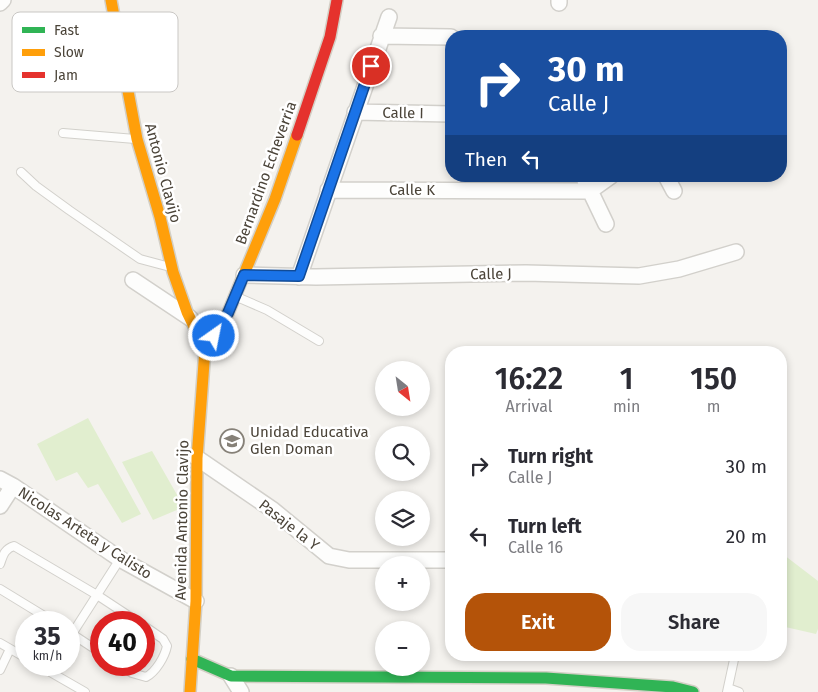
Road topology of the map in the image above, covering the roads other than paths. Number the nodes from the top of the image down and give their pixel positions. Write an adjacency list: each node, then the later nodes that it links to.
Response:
1 (3, 0): 3 (street)
2 (337, 0): 22 (street, Bernardino Echeverria)
3 (0, 3)
4 (388, 17): 5 (street)
5 (381, 36): 6 (street); 8 (street)
6 (445, 37)
7 (128, 92): 11 (street, Antonio Clavijo)
8 (355, 112): 9 (street, Calle I); 16 (street)
9 (445, 114)
10 (63, 132): 11 (lane)
11 (137, 139): 21 (street, Antonio Clavijo)
12 (21, 172): 21 (lane)
13 (586, 182): 17 (street)
14 (603, 182): 17 (street)
15 (669, 182): 18 (street)
16 (328, 190): 17 (street, Calle K); 23 (street)
17 (590, 191): 19 (street)
18 (674, 191)
19 (606, 224)
20 (736, 252): 23 (street, Calle J)
21 (172, 267): 26 (street, Antonio Clavijo)
22 (244, 275): 23 (street, Calle J); 25 (street, Bernardino Echeverria)
23 (299, 276)
24 (133, 280): 26 (street)
25 (235, 296): 27 (lane); 28 (street, Bernardino Echeverria)
26 (190, 318): 28 (street, Antonio Clavijo)
27 (319, 341)
28 (205, 349): 29 (street, Avenida Antonio Clavijo)
29 (197, 458): 33 (street, Pasaje la Y); 37 (street, Avenida Antonio Clavijo)
30 (7, 483): 31 (street); 32 (street, Nicolas Arteta y Calisto)
31 (0, 506)
32 (120, 559): 36 (lane); 37 (street, Nicolas Arteta y Calisto)
33 (445, 560)
34 (0, 564): 36 (lane)
35 (0, 589): 38 (lane)
36 (97, 596): 39 (lane); 40 (lane)
37 (196, 601): 45 (street, Avenida Antonio Clavijo)
38 (36, 611)
39 (121, 611)
40 (80, 619)
41 (155, 634): 47 (lane)
42 (0, 643): 43 (lane)
43 (10, 649): 44 (lane); 48 (lane)
44 (15, 652)
45 (192, 659): 50 (street); 54 (street, Avenida Antonio Clavijo)
46 (734, 661): 52 (lane)
47 (155, 669)
48 (0, 670)
49 (57, 676): 53 (lane)
50 (231, 676): 51 (street); 55 (street)
51 (546, 678): 56 (street); 57 (street)
52 (728, 690): 58 (lane)
53 (85, 692)
54 (190, 692)
55 (241, 692)
56 (556, 692)
57 (693, 692)
58 (739, 692)

